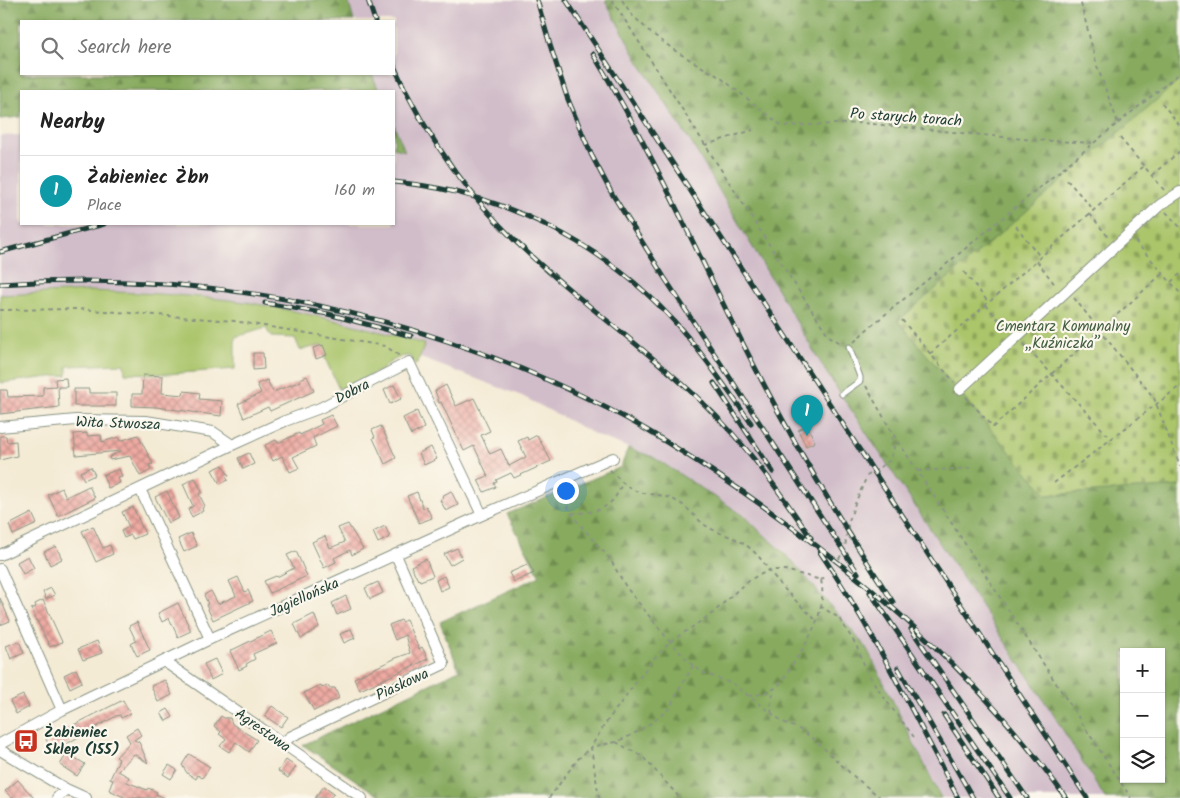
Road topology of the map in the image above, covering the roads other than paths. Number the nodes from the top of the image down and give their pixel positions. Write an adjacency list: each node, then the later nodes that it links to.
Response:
1 (1180, 192): 3 (street)
2 (848, 348): 4 (lane)
3 (960, 389)
4 (842, 394)
5 (0, 427): 6 (street, Wita Stwosza)
6 (232, 445): 8 (street, Dobra); 9 (street, Dobra)
7 (613, 458): 9 (street, Jagiellońska)
8 (140, 489): 10 (street, Dobra); 13 (street)
9 (482, 515): 11 (street, Jagiellońska)
10 (0, 555)
11 (396, 555): 13 (street, Jagiellońska); 17 (street, Piaskowa)
12 (0, 569): 15 (street)
13 (210, 639): 14 (street, Jagiellońska)
14 (164, 662): 15 (street, Jagiellońska); 17 (street, Agrestowa)
15 (62, 710): 16 (street, Jagiellońska)
16 (0, 744)
17 (282, 744): 22 (street, Agrestowa)
18 (0, 750): 19 (street)
19 (66, 789): 20 (street); 21 (street)
20 (57, 798)
21 (86, 798)
22 (362, 798)

